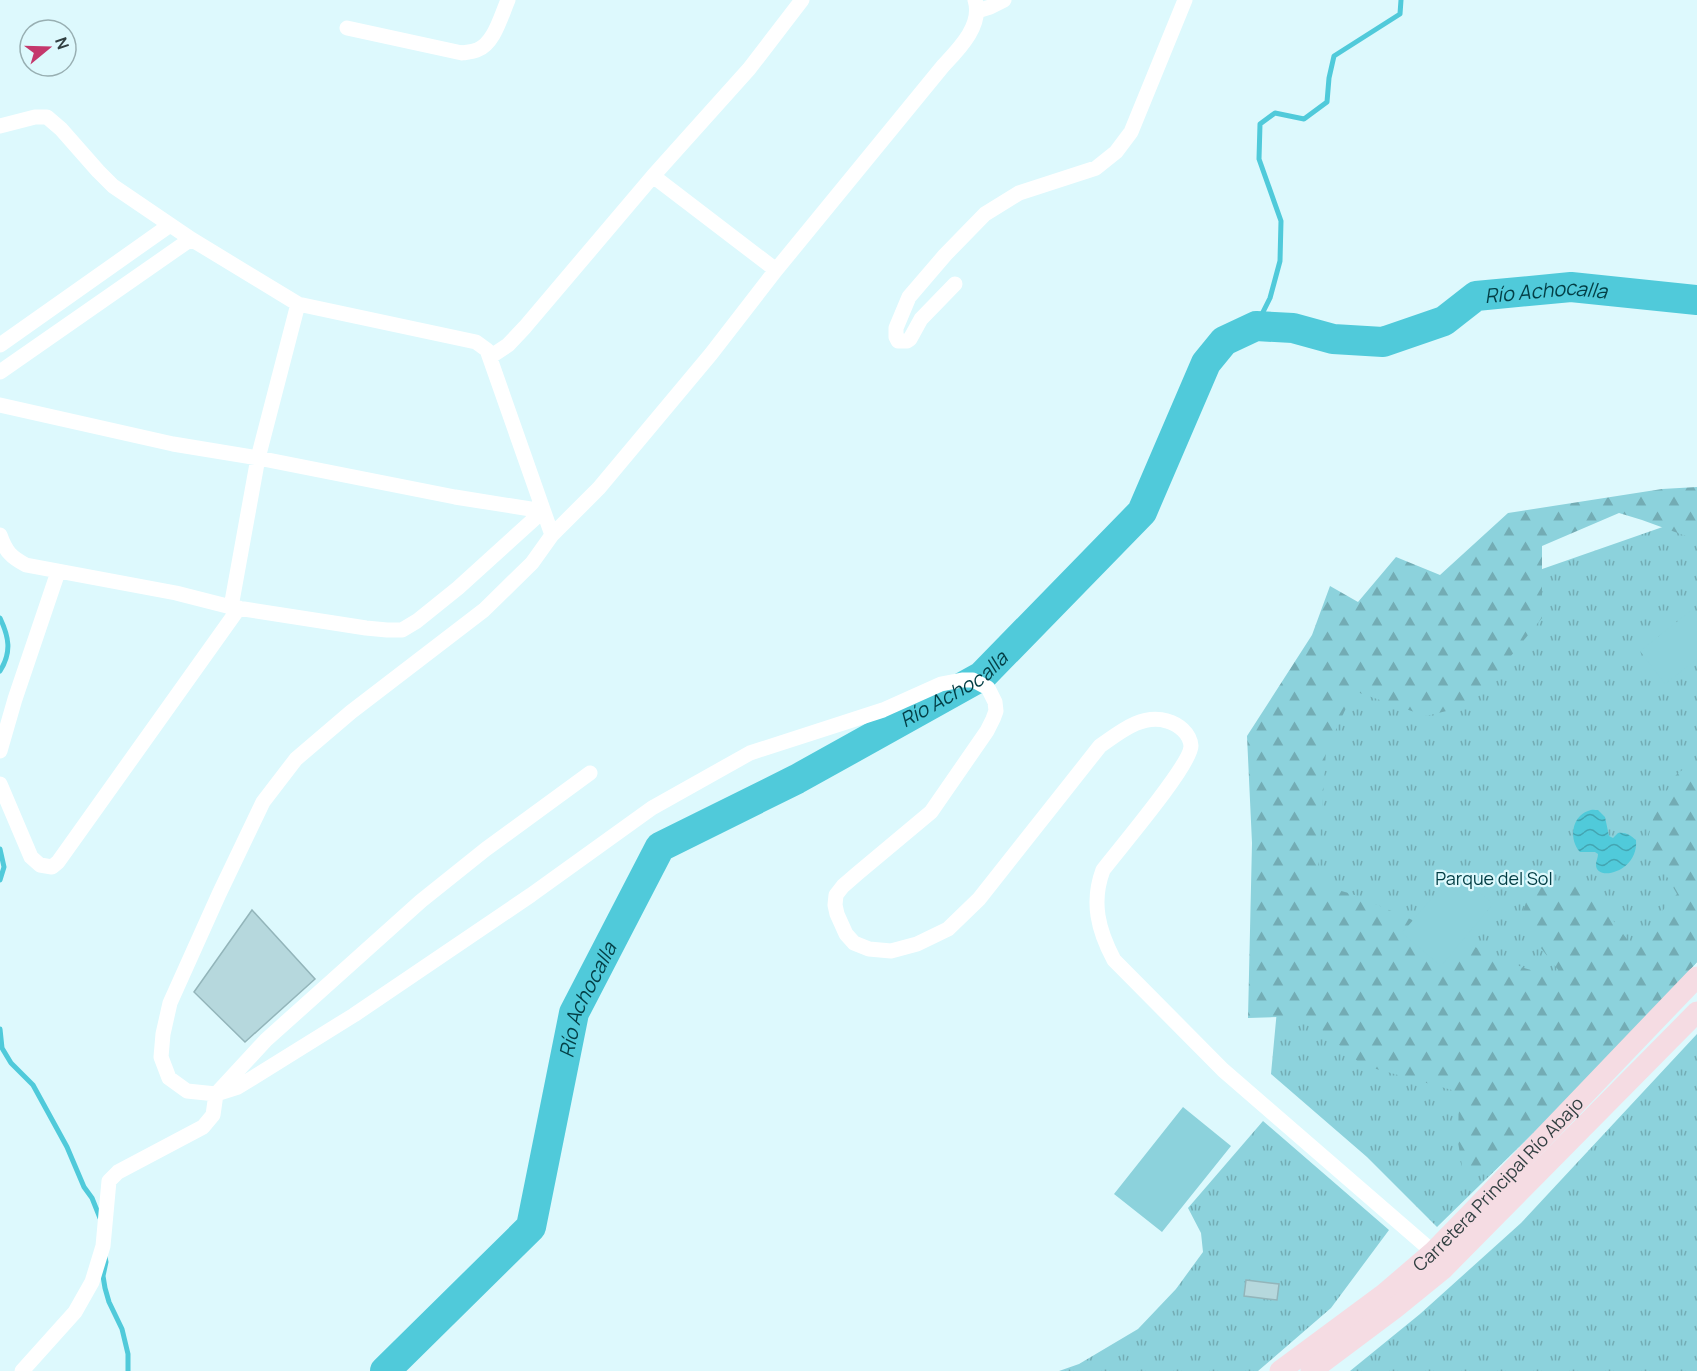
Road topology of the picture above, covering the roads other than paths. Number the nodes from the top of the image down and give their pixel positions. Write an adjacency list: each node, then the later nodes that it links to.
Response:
1 (507, 0): 6 (street)
2 (802, 0): 8 (street)
3 (1004, 0): 5 (street)
4 (1185, 0): 12 (street)
5 (976, 5): 11 (street)
6 (347, 28)
7 (0, 126): 9 (street)
8 (653, 177): 11 (street); 15 (street)
9 (170, 225): 10 (street); 14 (street)
10 (191, 239): 13 (street); 16 (street)
11 (776, 270): 21 (street)
12 (954, 284)
13 (298, 304): 15 (street); 18 (street)
14 (0, 345)
15 (490, 357): 19 (street)
16 (0, 372)
17 (0, 405): 18 (street)
18 (258, 458): 19 (street); 23 (street)
19 (543, 511): 21 (street); 23 (street)
20 (0, 535): 22 (street)
21 (552, 535): 29 (street)
22 (58, 572): 23 (street); 24 (street)
23 (235, 607): 26 (street)
24 (0, 752)
25 (590, 773): 29 (street)
26 (0, 784)
27 (1697, 977): 30 (main road, Carretera Principal Río Abajo)
28 (1697, 1012): 30 (main road, Carretera Principal Río Abajo)
29 (216, 1094): 30 (street); 31 (street)
30 (1438, 1260): 32 (main road, Carretera Principal Río Abajo); 33 (main road, Carretera Principal Río Abajo)
31 (22, 1371)
32 (1280, 1371)
33 (1311, 1371)

